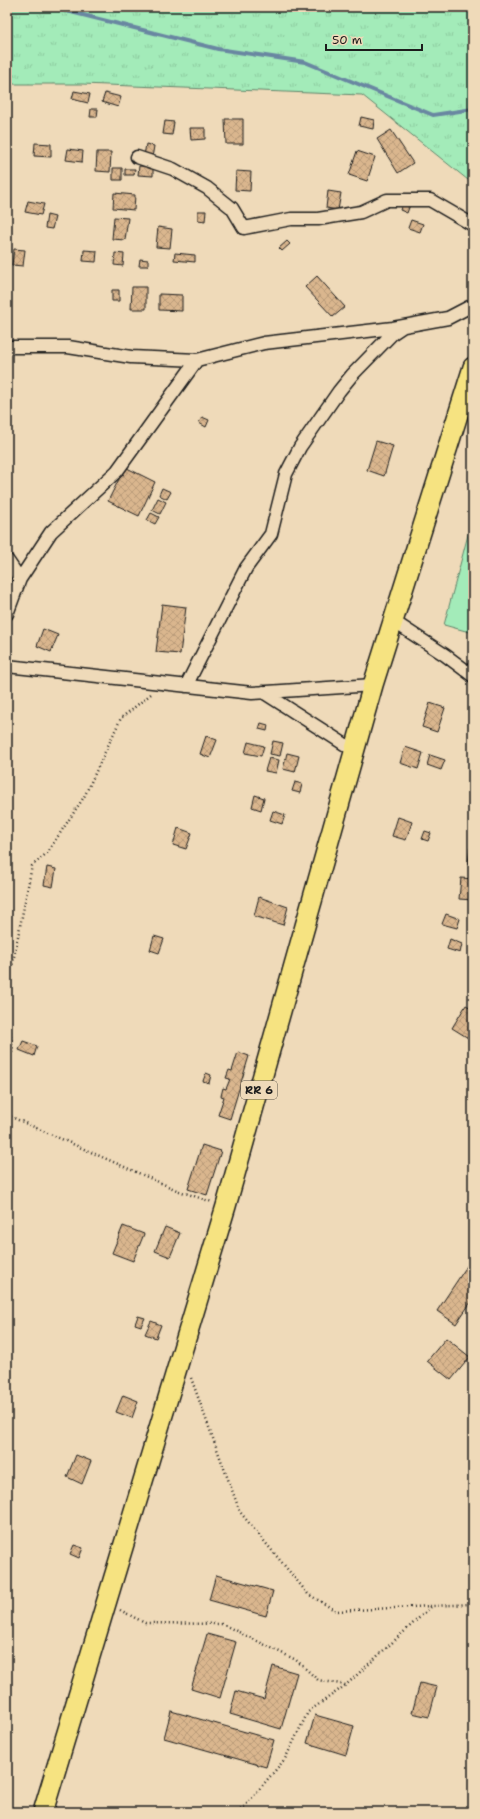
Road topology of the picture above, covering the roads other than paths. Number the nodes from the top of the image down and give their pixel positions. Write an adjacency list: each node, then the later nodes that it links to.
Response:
1 (137, 157): 2 (street)
2 (473, 225)
3 (473, 305): 4 (street)
4 (403, 326): 6 (street); 15 (street)
5 (7, 347): 6 (street)
6 (197, 360): 9 (street)
7 (473, 367): 11 (main road, RR 6)
8 (7, 560): 9 (street)
9 (20, 579): 10 (street)
10 (7, 614)
11 (393, 621): 13 (street); 14 (main road, RR 6)
12 (7, 666): 15 (street)
13 (473, 676)
14 (373, 685): 16 (street); 17 (main road, RR 6)
15 (186, 686): 16 (street)
16 (264, 692): 17 (street)
17 (355, 751): 18 (main road, RR 6)
18 (43, 1812)

